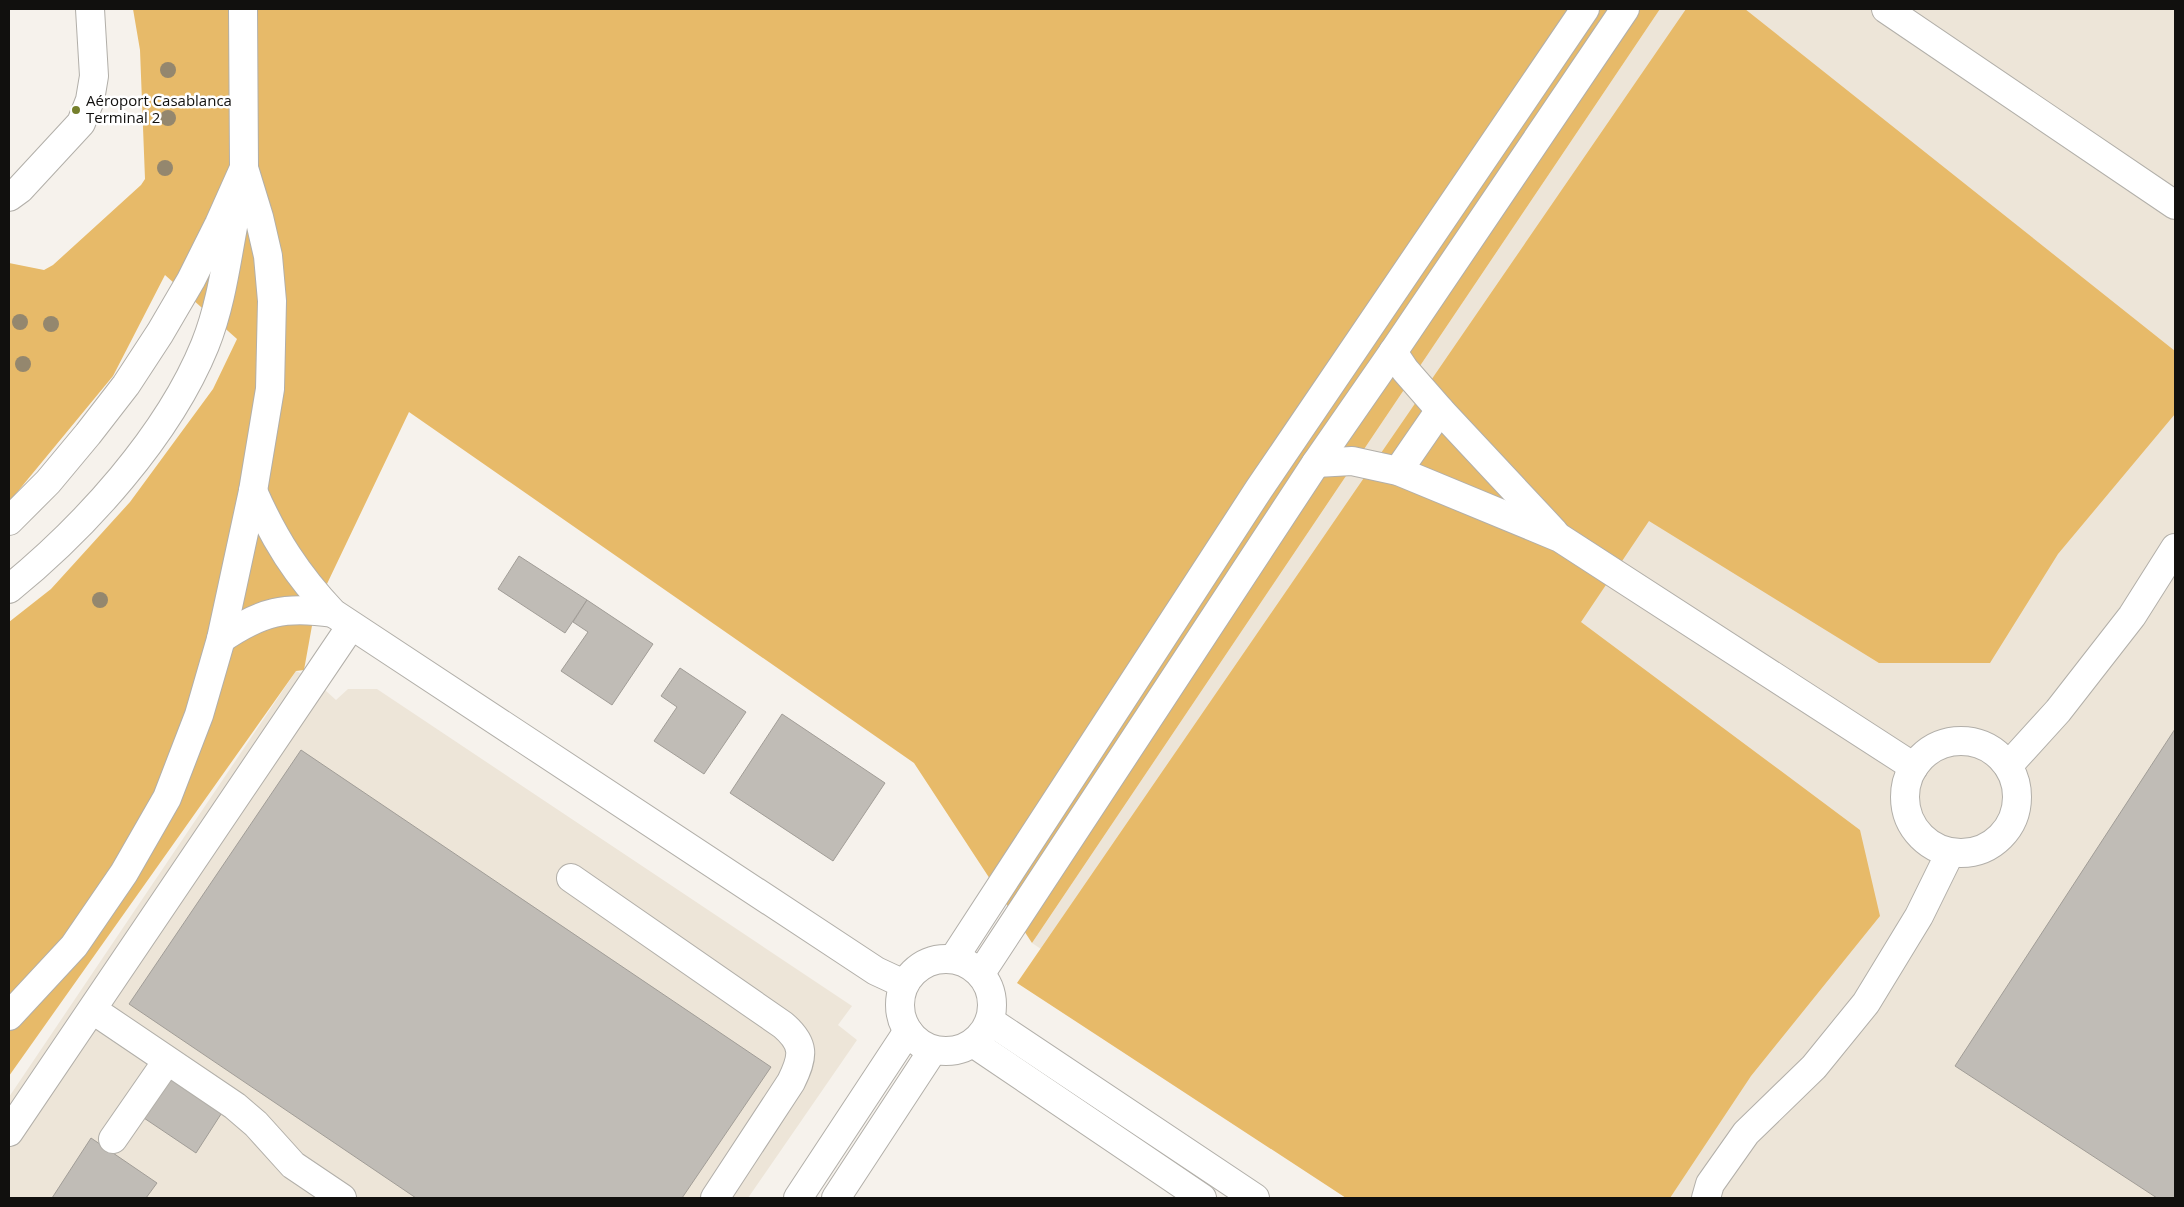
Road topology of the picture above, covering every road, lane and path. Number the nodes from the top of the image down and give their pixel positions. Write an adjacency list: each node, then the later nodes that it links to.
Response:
1 (90, 9): 7 (street)
2 (244, 9): 6 (street)
3 (1585, 9): 24 (street)
4 (1625, 9): 9 (street)
5 (1886, 9): 8 (street)
6 (244, 168): 13 (street); 14 (street); 17 (street)
7 (9, 197)
8 (2175, 205)
9 (1393, 352): 10 (street); 11 (street)
10 (1440, 410): 12 (street); 15 (street)
11 (1316, 462): 12 (street); 25 (street)
12 (1398, 471): 15 (street)
13 (253, 491): 18 (street); 19 (street)
14 (9, 521)
15 (1560, 538): 21 (street)
16 (2175, 548): 20 (street)
17 (9, 588)
18 (342, 620): 19 (street); 26 (street); 27 (street)
19 (221, 639): 28 (street)
20 (2008, 766): 21 (street); 22 (street)
21 (1914, 767): 22 (street)
22 (1950, 853): 42 (street)
23 (571, 878): 37 (street)
24 (954, 958): 25 (street); 26 (street)
25 (982, 974): 29 (street)
26 (904, 984): 30 (street)
27 (93, 1010): 33 (street); 34 (street)
28 (9, 1016)
29 (990, 1021): 31 (street); 41 (street)
30 (908, 1031): 32 (street); 38 (street)
31 (973, 1043): 32 (street); 40 (street)
32 (933, 1050): 39 (street)
33 (167, 1061): 35 (street); 36 (street)
34 (9, 1132)
35 (113, 1139)
36 (342, 1198)
37 (715, 1198)
38 (798, 1198)
39 (836, 1198)
40 (1202, 1198)
41 (1255, 1198)
42 (1706, 1198)

